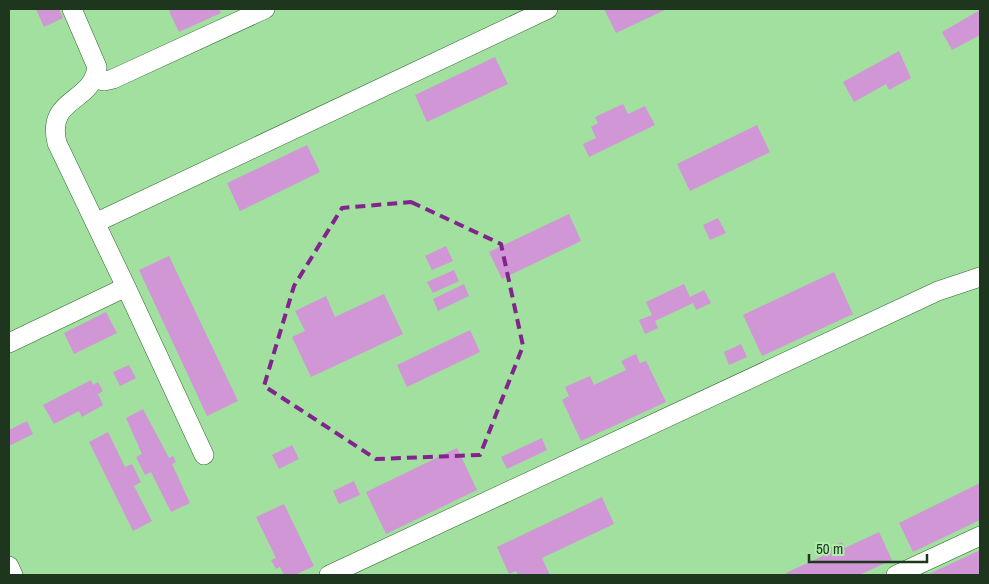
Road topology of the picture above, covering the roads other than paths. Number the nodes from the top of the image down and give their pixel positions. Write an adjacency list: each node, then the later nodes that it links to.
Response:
1 (72, 9): 4 (lane)
2 (265, 9): 4 (lane)
3 (548, 9): 5 (lane)
4 (95, 79): 5 (lane)
5 (95, 222): 7 (lane)
6 (980, 277): 13 (lane)
7 (126, 287): 8 (lane); 9 (lane)
8 (9, 343)
9 (204, 455)
10 (980, 536): 14 (lane)
11 (9, 566): 12 (lane)
12 (13, 575)
13 (329, 575)
14 (896, 575)

